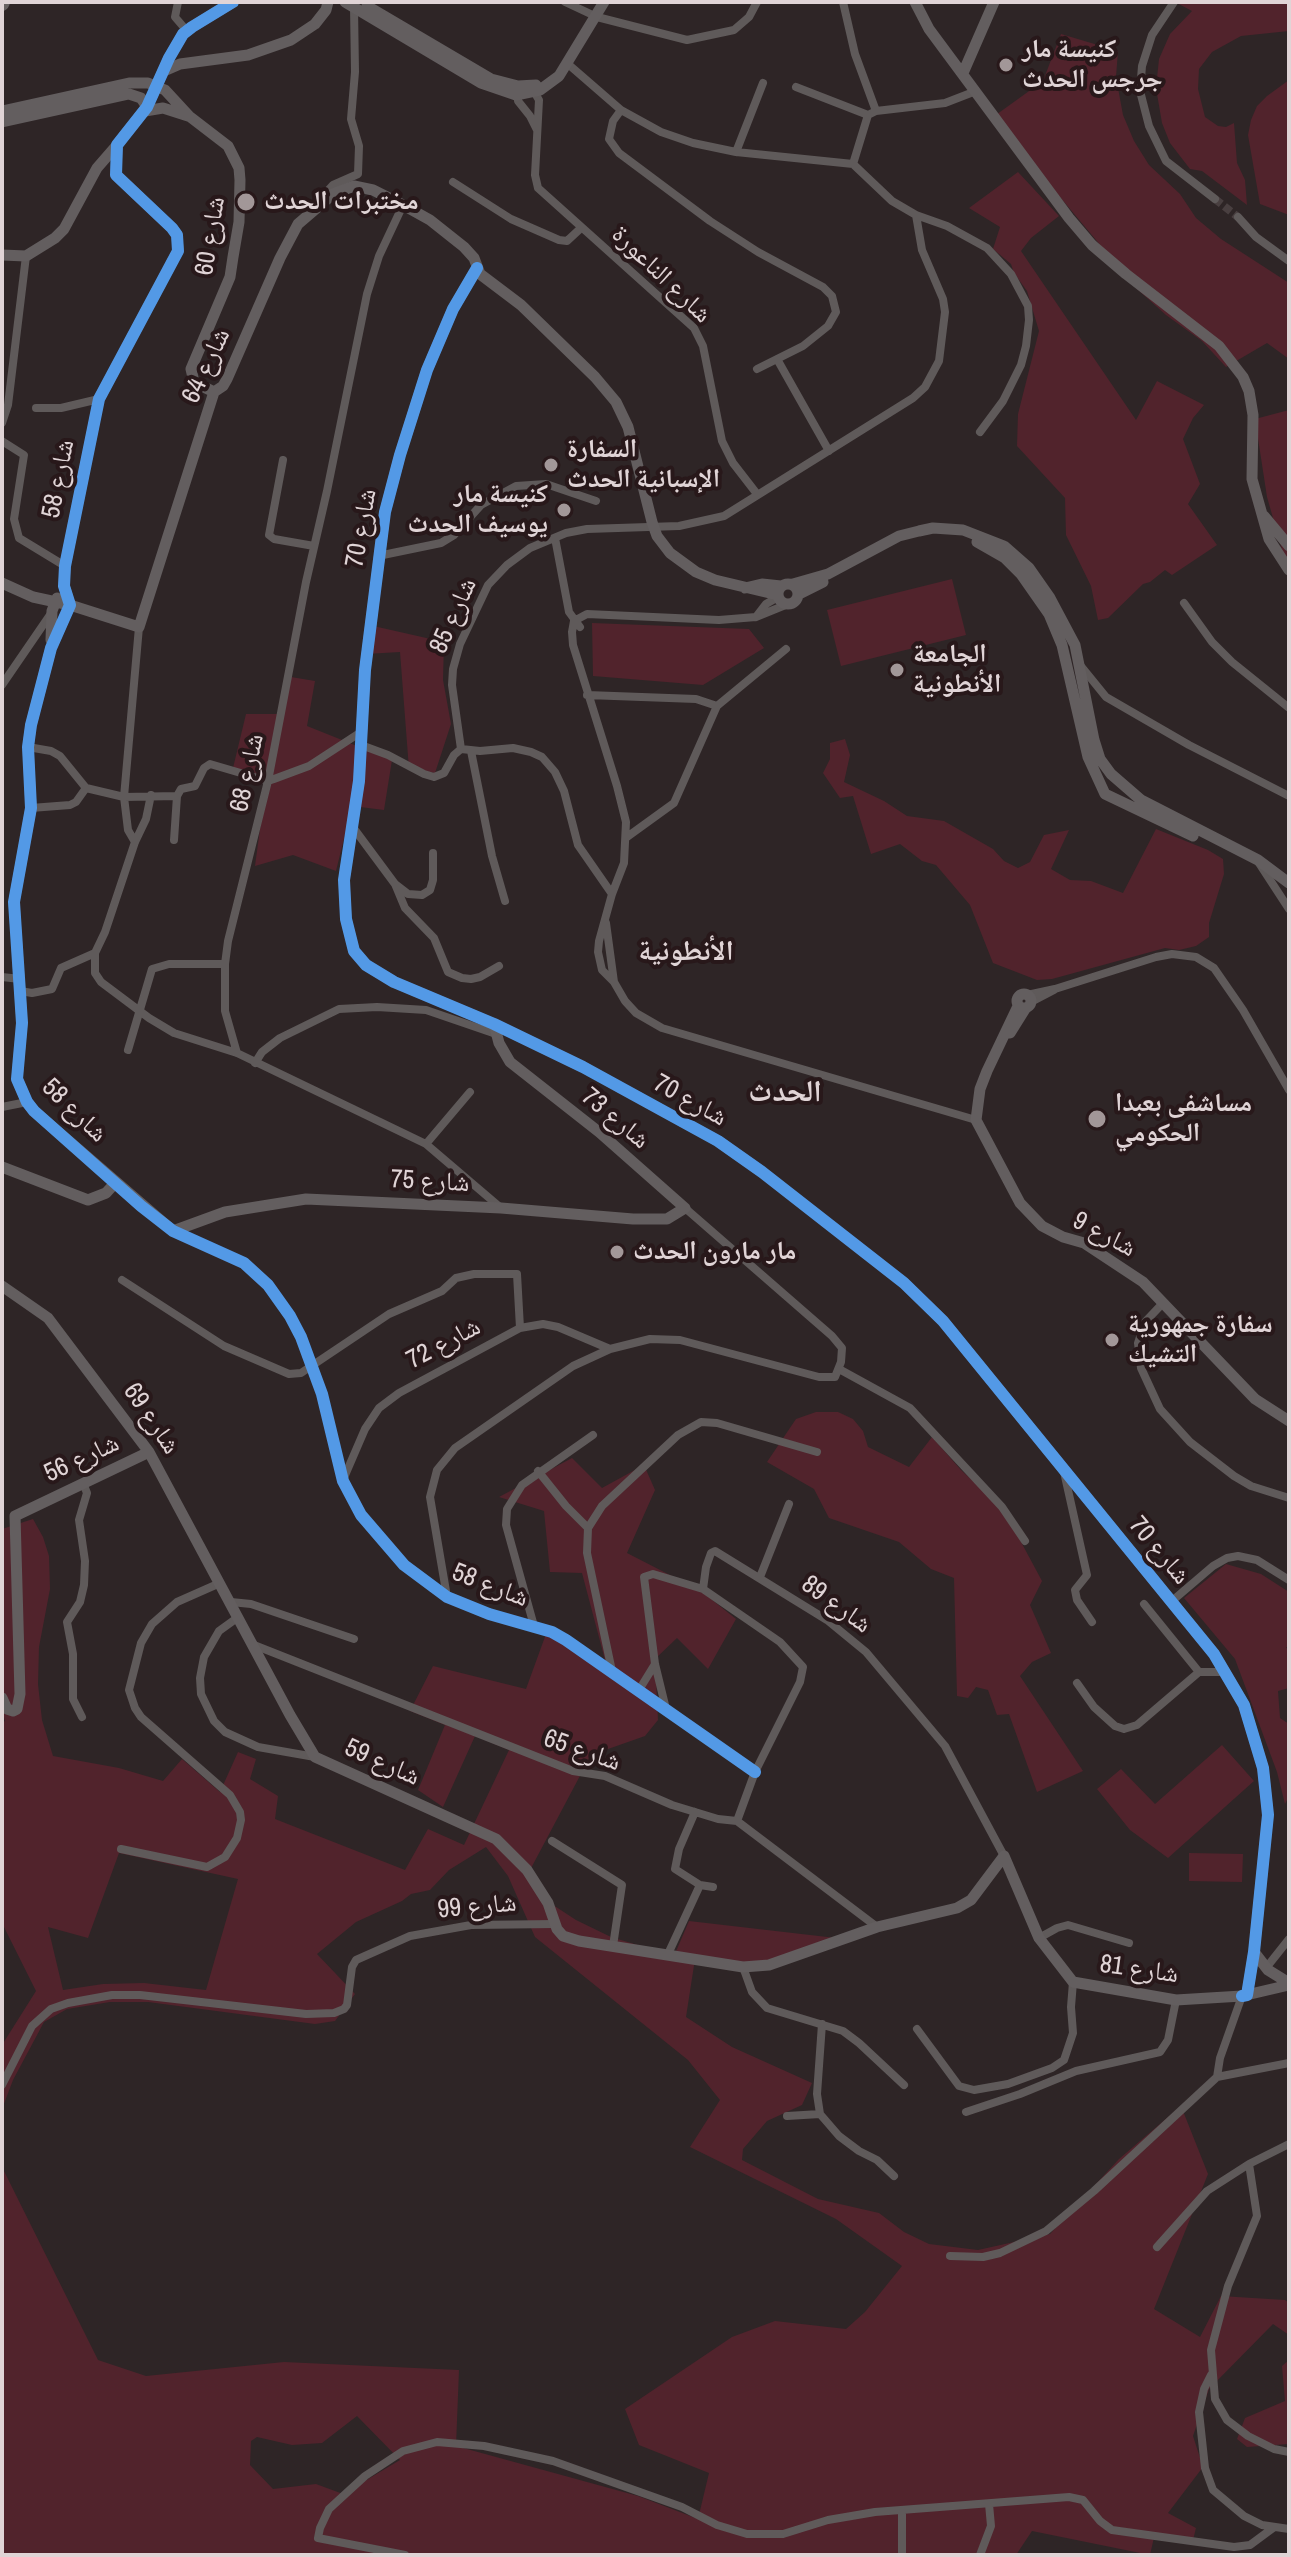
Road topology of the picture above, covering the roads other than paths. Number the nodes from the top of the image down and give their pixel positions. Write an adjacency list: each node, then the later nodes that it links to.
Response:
1 (178, 2): 13 (street)
2 (233, 2): 13 (street)
3 (565, 2): 12 (street)
4 (604, 2): 12 (street)
5 (757, 2): 12 (street)
6 (843, 2): 28 (street)
7 (915, 2): 17 (street)
8 (994, 2): 17 (street)
9 (1174, 2): 38 (street)
10 (351, 3): 11 (street); 23 (street); 24 (street); 40 (street)
11 (327, 6): 14 (street)
12 (597, 17): 15 (street)
13 (183, 35): 14 (street); 16 (street)
14 (192, 63): 16 (street); 22 (street)
15 (566, 66): 23 (street); 23 (street); 26 (street)
16 (164, 71): 19 (street)
17 (963, 73): 21 (street)
18 (763, 83): 33 (street)
19 (157, 86): 22 (street, شارع 60); 25 (street); 27 (street)
20 (796, 87): 28 (street)
21 (976, 91): 28 (street); 60 (street)
22 (171, 96): 29 (street, شارع 60)
23 (535, 97): 24 (street); 24 (street); 31 (street, شارع الناعورة)
24 (521, 103): 31 (street)
25 (146, 109): 29 (street); 30 (street); 32 (street)
26 (621, 110): 33 (street); 48 (street)
27 (2, 111)
28 (872, 113): 34 (street)
29 (189, 116): 50 (street, شارع 60)
30 (2, 122)
31 (537, 130): 43 (street, شارع الناعورة)
32 (117, 145): 35 (street); 36 (street)
33 (736, 152): 34 (street)
34 (853, 164): 41 (street)
35 (97, 168): 36 (street); 45 (street)
36 (116, 175): 51 (street, شارع 58)
37 (453, 182): 43 (street)
38 (1215, 199)
39 (403, 205): 40 (street, شارع 64); 47 (street, شارع 64); 63 (street, شارع 68)
40 (310, 212): 50 (street, شارع 64)
41 (916, 215): 54 (street); 56 (street)
42 (1238, 217): 46 (street)
43 (581, 228): 58 (street, شارع الناعورة)
44 (2, 255): 45 (street)
45 (26, 256): 53 (street)
46 (1289, 261)
47 (477, 268): 61 (street, شارع 64); 65 (street, شارع 70)
48 (777, 359): 49 (street); 56 (street)
49 (757, 369)
50 (214, 392): 76 (street, شارع 64)
51 (99, 399): 52 (street); 66 (street, شارع 58)
52 (36, 408)
53 (2, 423)
54 (980, 432)
55 (2, 441): 66 (street)
56 (829, 451): 58 (street)
57 (283, 460): 63 (street)
58 (757, 494): 61 (street)
59 (596, 501): 65 (street)
60 (1260, 512): 64 (street); 67 (street)
61 (654, 528): 62 (street, شارع 85); 71 (street)
62 (555, 538): 75 (street); 89 (street, شارع 85)
63 (314, 546): 90 (street, شارع 68)
64 (1289, 546)
65 (378, 556): 86 (street, شارع 70)
66 (65, 566): 70 (street, شارع 58)
67 (1289, 570)
68 (1025, 571): 71 (street); 79 (street); 102 (street)
69 (2, 583): 74 (street)
70 (64, 586): 73 (street, شارع 58); 74 (street, شارع 58)
71 (786, 593): 75 (street)
72 (1184, 603): 85 (street)
73 (70, 605): 74 (street); 76 (street); 77 (street, شارع 58)
74 (53, 607): 77 (street, شارع 58); 80 (street)
75 (577, 624): 81 (street)
76 (139, 627): 95 (street, شارع 64)
77 (51, 648): 88 (street, شارع 58)
78 (786, 649): 84 (street)
79 (1080, 665): 82 (street); 83 (street)
80 (2, 685)
81 (587, 695): 84 (street); 98 (street)
82 (1106, 697): 83 (street); 94 (street)
83 (1087, 701): 102 (street)
84 (717, 706): 98 (street)
85 (1289, 708)
86 (361, 732): 87 (street, شارع 70); 90 (street)
87 (361, 745): 89 (street); 97 (street, شارع 70)
88 (28, 747): 91 (street); 96 (street, شارع 58)
89 (466, 750): 105 (street); 106 (street, شارع 85)
90 (268, 781): 93 (street); 109 (street, شارع 68)
91 (86, 788): 95 (street); 96 (street)
92 (151, 795): 93 (street); 95 (street); 100 (street)
93 (177, 796): 99 (street)
94 (1289, 796)
95 (124, 797): 100 (street, شارع 64)
96 (31, 808): 112 (street, شارع 58)
97 (352, 826): 104 (street); 115 (street, شارع 70)
98 (627, 837): 105 (street)
99 (174, 840)
100 (135, 842): 108 (street)
101 (433, 853): 104 (street)
102 (1260, 864): 103 (street); 107 (street)
103 (1285, 879)
104 (395, 884): 110 (street)
105 (612, 894): 123 (street)
106 (505, 901)
107 (1289, 909)
108 (95, 953): 112 (street); 114 (street)
109 (225, 964): 114 (street); 117 (street, شارع 68)
110 (499, 966)
111 (2, 977): 112 (street)
112 (20, 985): 121 (street, شارع 58)
113 (1025, 1003): 119 (street); 123 (street)
114 (140, 1011): 116 (street); 117 (street)
115 (495, 1029): 118 (street); 128 (street, شارع 73); 141 (street, شارع 70)
116 (128, 1050)
117 (237, 1053): 118 (street)
118 (255, 1063): 124 (street)
119 (1289, 1090)
120 (470, 1092): 124 (street)
121 (27, 1102): 122 (street); 126 (street, شارع 58)
122 (2, 1107)
123 (976, 1120): 132 (street, شارع 9)
124 (426, 1144): 127 (street)
125 (2, 1167): 126 (street)
126 (116, 1182): 129 (street, شارع 58)
127 (501, 1208): 128 (street, شارع 75); 129 (street, شارع 75)
128 (685, 1208): 136 (street)
129 (173, 1231): 135 (street, شارع 58)
130 (122, 1280): 135 (street)
131 (2, 1286): 139 (street, شارع 69)
132 (1163, 1303): 137 (street, شارع 9); 145 (street)
133 (520, 1328): 134 (street, شارع 72); 135 (street); 143 (street, شارع 72)
134 (610, 1349): 136 (street); 153 (street)
135 (311, 1365): 143 (street, شارع 58)
136 (839, 1369): 148 (street)
137 (1289, 1421)
138 (593, 1435): 142 (street)
139 (149, 1452): 144 (street, شارع 56); 151 (street, شارع 69)
140 (817, 1452): 147 (street)
141 (1063, 1467): 154 (street, شارع 70); 158 (street)
142 (538, 1471): 147 (street); 159 (street)
143 (343, 1481): 153 (street, شارع 58)
144 (83, 1483): 168 (street, شارع 56); 170 (street)
145 (1289, 1498)
146 (789, 1504): 149 (street)
147 (588, 1528): 163 (street)
148 (1025, 1541)
149 (760, 1577): 152 (street, شارع 89); 177 (street, شارع 89)
150 (1289, 1580): 154 (street)
151 (220, 1583): 155 (street, شارع 69); 176 (street)
152 (703, 1589): 162 (street); 172 (street)
153 (447, 1597): 159 (street, شارع 58)
154 (1172, 1601): 165 (street, شارع 70)
155 (231, 1602): 157 (street, شارع 59); 160 (street)
156 (1144, 1604): 164 (street)
157 (237, 1618): 161 (street, شارع 59); 171 (street)
158 (1092, 1622)
159 (534, 1626): 163 (street, شارع 58)
160 (354, 1639)
161 (254, 1645): 171 (street, شارع 59); 173 (street, شارع 65)
162 (655, 1664): 167 (street); 169 (street)
163 (612, 1672): 167 (street, شارع 58)
164 (1199, 1672): 165 (street); 166 (street)
165 (1225, 1672): 186 (street, شارع 70)
166 (1077, 1683)
167 (639, 1690): 169 (street, شارع 58)
168 (2, 1698)
169 (666, 1709): 172 (street, شارع 58)
170 (82, 1717)
171 (315, 1757): 180 (street, شارع 59)
172 (755, 1772): 174 (street)
173 (695, 1812): 174 (street, شارع 65); 178 (street)
174 (737, 1821): 181 (street, شارع 65)
175 (552, 1841): 185 (street)
176 (121, 1849)
177 (1004, 1856): 181 (street, شارع 99); 182 (street, شارع 81)
178 (700, 1885): 179 (street); 187 (street)
179 (713, 1887)
180 (555, 1924): 185 (street, شارع 99); 198 (street, شارع 99)
181 (877, 1927): 188 (street, شارع 99)
182 (1039, 1938): 184 (street); 190 (street, شارع 81)
183 (1289, 1939): 189 (street)
184 (1129, 1943)
185 (613, 1946): 187 (street, شارع 99)
186 (1254, 1952): 189 (street); 192 (street, شارع 70)
187 (668, 1954): 188 (street, شارع 99)
188 (743, 1967): 194 (street)
189 (1266, 1968): 191 (street)
190 (1073, 1982): 193 (street, شارع 81); 195 (street)
191 (1289, 1984): 192 (street, شارع 81)
192 (1245, 1995): 193 (street, شارع 81); 197 (street)
193 (1176, 2000): 200 (street)
194 (822, 2024): 199 (street); 201 (street)
195 (917, 2029)
196 (1289, 2063): 197 (street)
197 (1217, 2077): 207 (street)
198 (2, 2085)
199 (904, 2085)
200 (966, 2112)
201 (820, 2114): 202 (street); 205 (street)
202 (787, 2116)
203 (1289, 2144): 204 (street)
204 (1249, 2164): 206 (street); 208 (street)
205 (894, 2176)
206 (1157, 2247)
207 (950, 2256)
208 (1212, 2374): 209 (street); 212 (street)
209 (1289, 2452)
210 (989, 2504): 211 (street); 212 (street); 216 (street)
211 (902, 2511): 214 (street); 215 (street)
212 (1273, 2528): 213 (street)
213 (1289, 2529)
214 (405, 2555)
215 (902, 2555)
216 (980, 2555)

